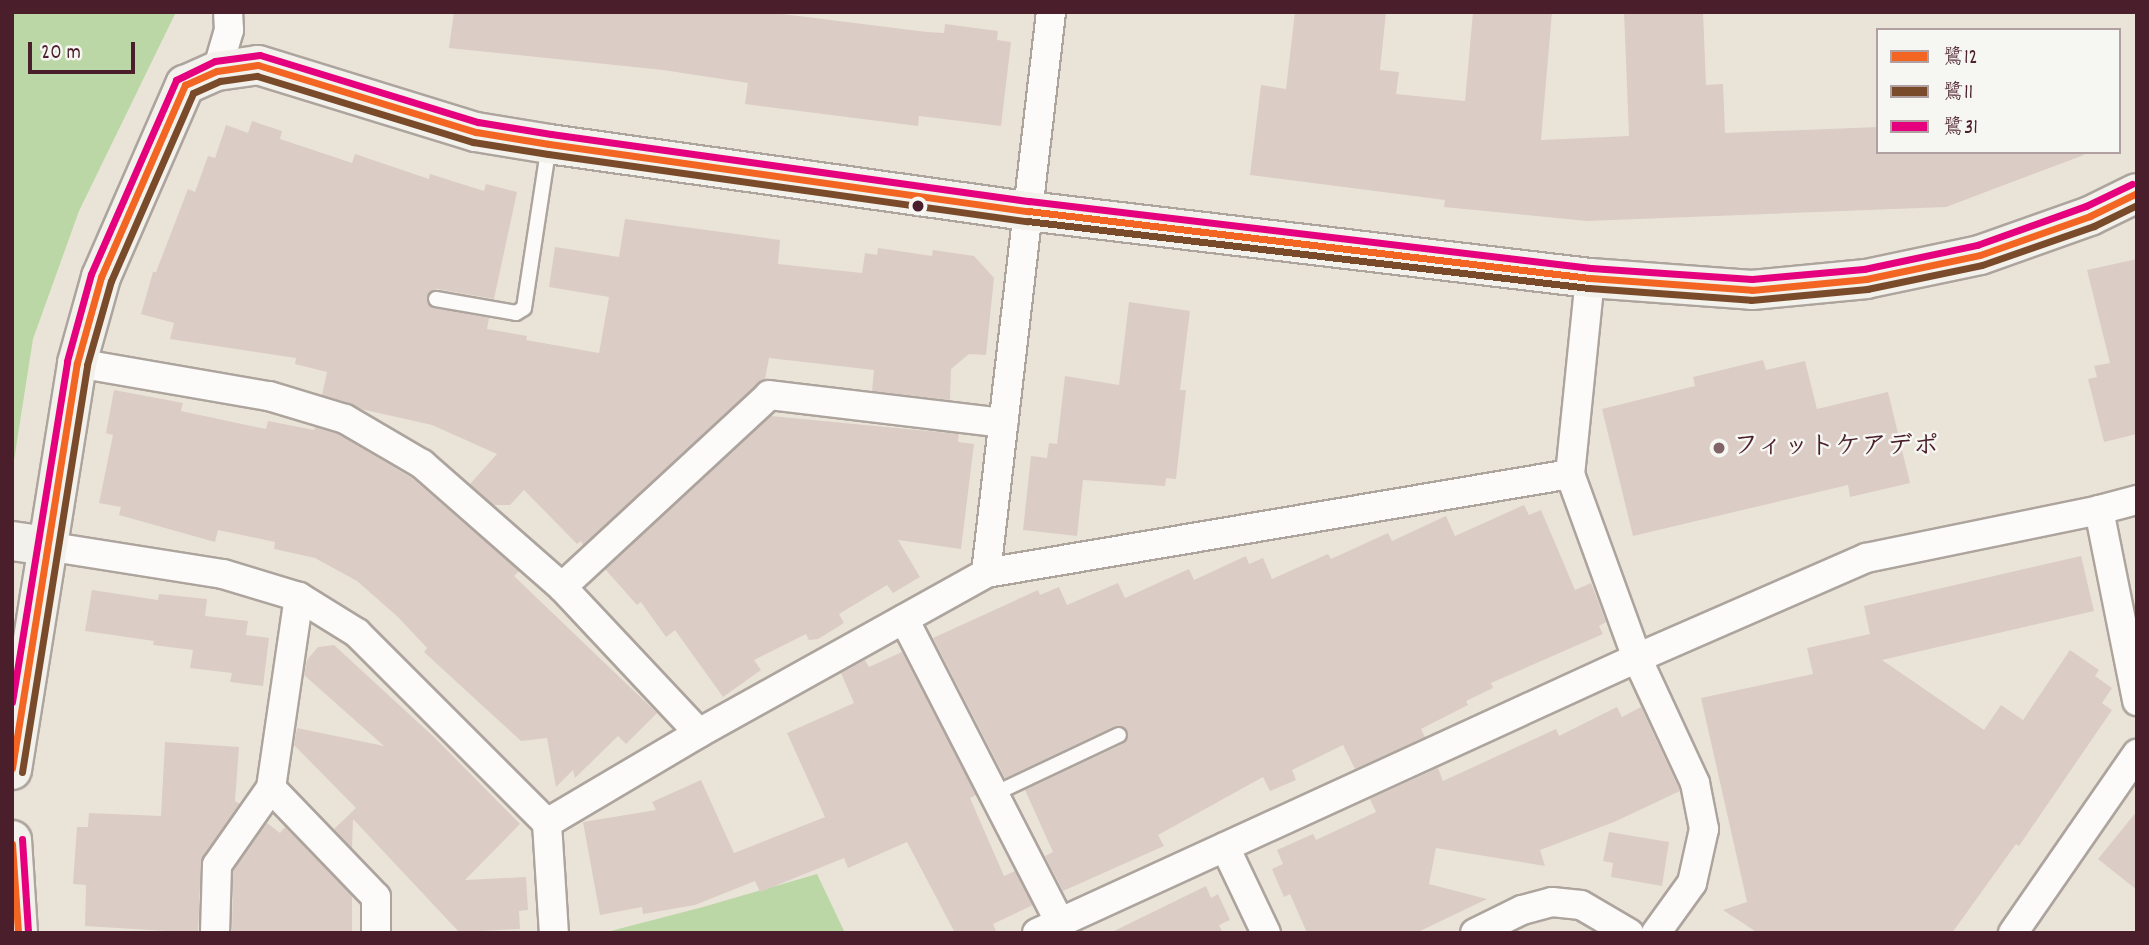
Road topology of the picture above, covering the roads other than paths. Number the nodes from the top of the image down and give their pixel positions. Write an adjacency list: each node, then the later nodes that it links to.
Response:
1 (228, 12): 3 (street)
2 (1051, 12): 6 (street)
3 (217, 71): 4 (street); 9 (street)
4 (549, 144): 6 (street); 8 (lane)
5 (2137, 193): 7 (street)
6 (1028, 212): 7 (street); 10 (street)
7 (1590, 278): 11 (street)
8 (436, 299)
9 (77, 363): 14 (street); 16 (street)
10 (1003, 423): 15 (street); 16 (street)
11 (1570, 474): 15 (street); 19 (street)
12 (2137, 500): 13 (street)
13 (2099, 510): 19 (street); 20 (street)
14 (29, 544): 17 (street); 24 (street)
15 (986, 573): 18 (street)
16 (562, 587): 21 (street)
17 (299, 597): 25 (street); 27 (street)
18 (904, 619): 21 (street); 26 (street)
19 (1637, 658): 29 (street); 38 (street)
20 (2137, 701)
21 (699, 733): 27 (street)
22 (1119, 734): 26 (lane)
23 (2137, 754): 39 (street)
24 (12, 770)
25 (271, 788): 32 (street); 33 (street)
26 (994, 794): 30 (street)
27 (547, 823): 34 (street)
28 (12, 840): 31 (street)
29 (1225, 846): 30 (street); 35 (street)
30 (1048, 928)
31 (18, 933)
32 (215, 933)
33 (376, 933)
34 (554, 933)
35 (1266, 933)
36 (1475, 933): 37 (street)
37 (1629, 933)
38 (1656, 933)
39 (2013, 933)

